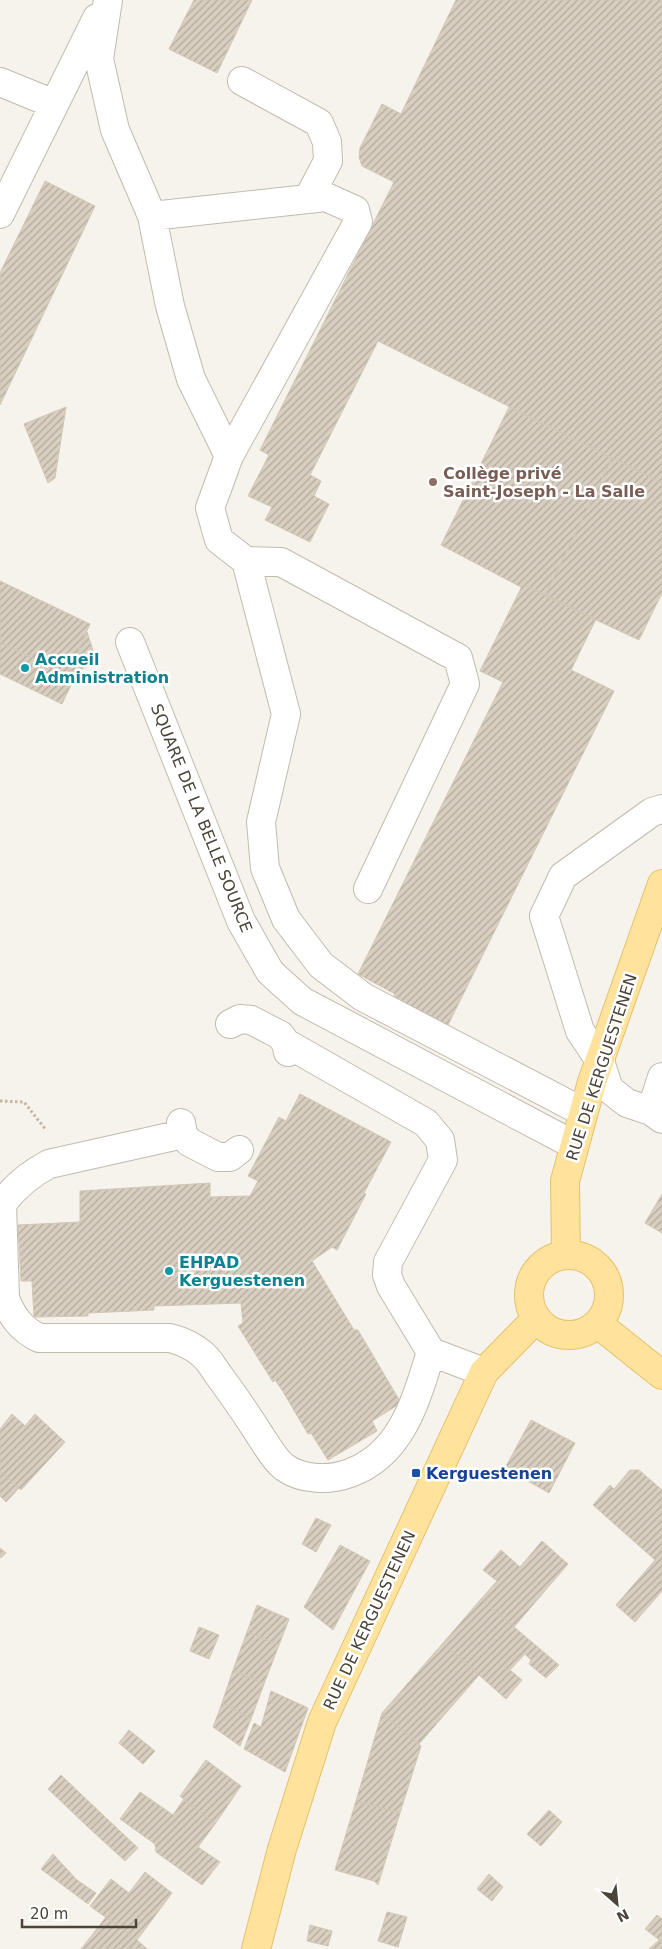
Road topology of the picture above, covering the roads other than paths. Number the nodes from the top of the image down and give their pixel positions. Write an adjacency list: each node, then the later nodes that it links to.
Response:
1 (107, 0): 4 (lane); 7 (lane)
2 (242, 81): 5 (lane)
3 (0, 82): 4 (lane)
4 (54, 104): 6 (lane)
5 (308, 199): 7 (lane); 8 (lane)
6 (0, 214)
7 (152, 216): 8 (lane)
8 (229, 456): 9 (lane)
9 (246, 561): 13 (lane); 17 (lane)
10 (130, 642): 19 (lane, SQUARE DE LA BELLE SOURCE)
11 (662, 808): 15 (lane)
12 (662, 884): 15 (main road, RUE DE KERGUESTENEN)
13 (368, 888)
14 (230, 1024): 24 (lane)
15 (600, 1061): 17 (main road, RUE DE KERGUESTENEN); 18 (lane)
16 (662, 1077): 18 (lane)
17 (583, 1112): 19 (main road, RUE DE KERGUESTENEN)
18 (657, 1115)
19 (574, 1145): 21 (main road, RUE DE KERGUESTENEN)
20 (239, 1150): 24 (lane)
21 (566, 1255): 22 (main road); 23 (main road)
22 (536, 1319): 23 (main road); 25 (main road, RUE DE KERGUESTENEN)
23 (598, 1324): 26 (main road)
24 (431, 1352): 25 (lane)
25 (484, 1372): 27 (main road, RUE DE KERGUESTENEN)
26 (662, 1375)
27 (256, 1949)

